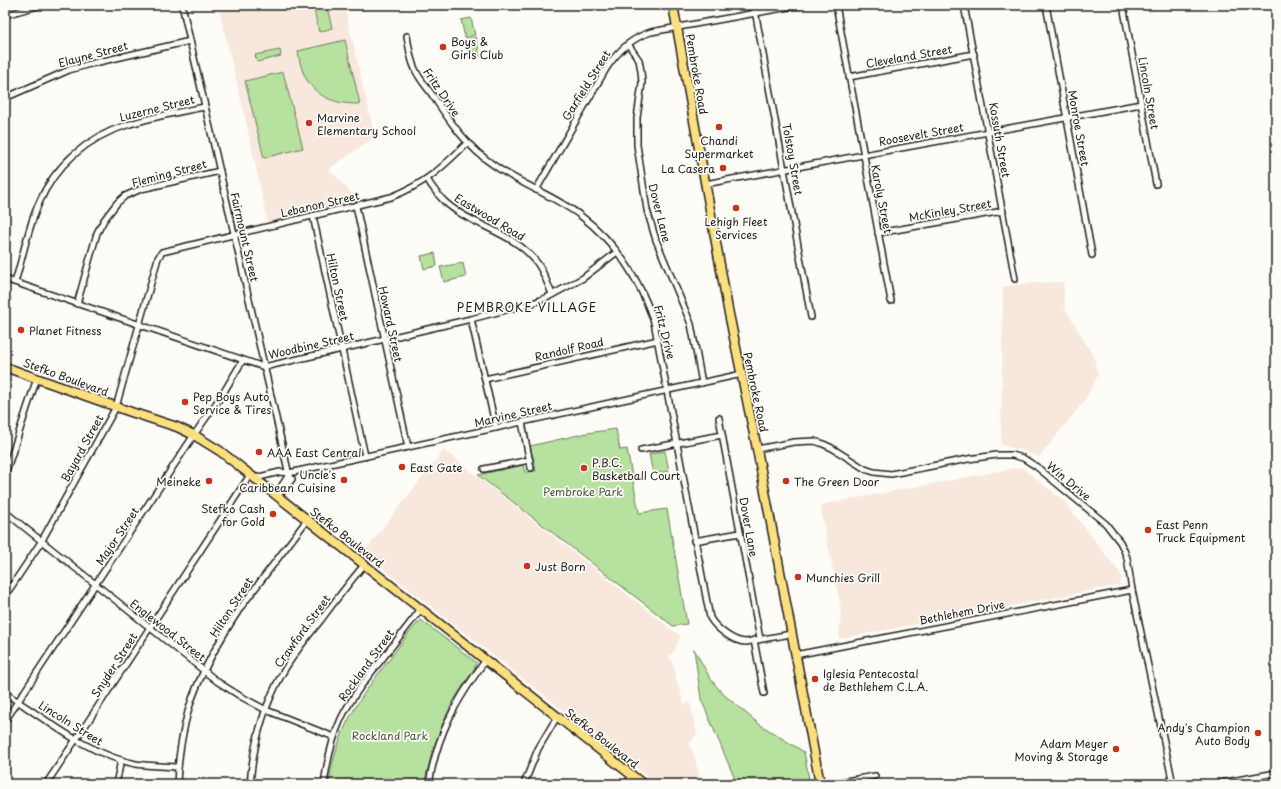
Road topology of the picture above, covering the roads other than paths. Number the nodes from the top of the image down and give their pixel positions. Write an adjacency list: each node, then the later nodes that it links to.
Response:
1 (41, 5): 11 (street)
2 (182, 5): 14 (street, Fairmount Street)
3 (673, 5): 12 (main road, Pembroke Road)
4 (754, 5): 10 (street, Tolstoy Street)
5 (800, 5): 10 (street, Garfield Street)
6 (836, 5): 17 (street, Karoly Street)
7 (964, 5): 16 (street, Kossuth Street)
8 (1046, 5): 21 (street, Monroe Street)
9 (1123, 5): 19 (street, Lincoln Street)
10 (756, 13): 12 (street, Garfield Street); 26 (street, Tolstoy Street)
11 (5, 15)
12 (678, 27): 15 (street, Garfield Street); 28 (main road, Pembroke Road)
13 (407, 36): 23 (street, Fritz Drive)
14 (190, 41): 18 (street, Elayne Street); 20 (street, Fairmount Street)
15 (628, 44): 30 (street, Garfield Street); 57 (street, Dover Lane)
16 (974, 54): 17 (street, Cleveland Street); 22 (street, Kossuth Street)
17 (849, 77): 24 (street, Karoly Street)
18 (5, 98)
19 (1141, 104): 21 (street, Roosevelt Street); 29 (street, Lincoln Street)
20 (204, 106): 25 (street, Fairmount Street); 41 (street, Luzerne Street)
21 (1067, 118): 22 (street, Roosevelt Street); 38 (street, Monroe Street)
22 (988, 132): 24 (street, Roosevelt Street); 32 (street, Kossuth Street)
23 (467, 143): 27 (street, Lebanon Street); 30 (street, Fritz Drive)
24 (863, 155): 26 (street, Roosevelt Street); 34 (street, Karoly Street)
25 (220, 170): 35 (street, Fairmount Street); 44 (street, Fleming Street)
26 (785, 170): 28 (street, Roosevelt Street); 45 (street, Tolstoy Street)
27 (427, 179): 31 (street, Lebanon Street); 42 (street, Eastwood Road)
28 (705, 184): 54 (main road, Pembroke Road)
29 (1156, 184)
30 (536, 190): 37 (street, Fritz Drive)
31 (356, 206): 33 (street, Lebanon Street); 48 (street, Howard Street)
32 (1003, 211): 34 (street, McKinley Street); 39 (street, Kossuth Street)
33 (313, 216): 35 (street, Lebanon Street); 50 (street, Hilton Street)
34 (878, 233): 43 (street, Karoly Street)
35 (234, 235): 36 (street, Lebanon Street); 53 (street, Fairmount Street)
36 (162, 252): 47 (street, Bayard Street)
37 (617, 252): 42 (street, Woodbine Street); 49 (street, Fritz Drive)
38 (1092, 254)
39 (1015, 278)
40 (5, 279): 41 (street, Woodbine Street)
41 (15, 282): 44 (street, Woodbine Street)
42 (552, 294): 46 (street, Woodbine Street)
43 (891, 301)
44 (77, 304): 47 (street, Woodbine Street)
45 (811, 317)
46 (471, 319): 48 (street, Woodbine Street); 56 (street)
47 (140, 325): 51 (street, Woodbine Street); 59 (street, Bayard Street)
48 (384, 338): 50 (street, Woodbine Street); 66 (street, Howard Street)
49 (658, 340): 56 (street, Randolf Road); 58 (street, Fritz Drive)
50 (341, 348): 53 (street, Woodbine Street); 69 (street, Hilton Street)
51 (243, 360): 53 (street, Woodbine Street); 63 (street, Major Street)
52 (5, 367): 55 (main road, Stefko Boulevard)
53 (264, 367): 73 (street, Fairmount Street)
54 (742, 374): 57 (street, Marvine Street); 67 (main road, Pembroke Road)
55 (36, 378): 59 (main road, Stefko Boulevard); 74 (street)
56 (485, 379): 62 (street)
57 (702, 383): 58 (street, Marvine Street)
58 (667, 390): 61 (street, Marvine Street); 65 (street, Fritz Drive)
59 (116, 406): 63 (main road, Stefko Boulevard); 81 (street, Bayard Street)
60 (719, 418): 64 (street, Dover Lane)
61 (522, 422): 62 (street, Marvine Street); 70 (street)
62 (496, 428): 66 (street, Marvine Street)
63 (194, 435): 75 (main road, Stefko Boulevard); 83 (street, Major Street)
64 (722, 435): 65 (street); 79 (street, Dover Lane)
65 (676, 444): 68 (street); 80 (street, Fritz Drive)
66 (408, 447): 69 (street, Marvine Street)
67 (757, 449): 84 (street, Win Drive); 88 (main road, Pembroke Road)
68 (641, 450)
69 (365, 456): 73 (street, Marvine Street)
70 (530, 460): 71 (street); 72 (street)
71 (531, 468)
72 (484, 469)
73 (289, 474): 75 (street, Marvine Street); 76 (street)
74 (5, 475)
75 (252, 477): 76 (main road, Stefko Boulevard); 87 (street, Snyder Street)
76 (278, 494): 78 (main road, Stefko Boulevard)
77 (5, 514): 81 (street, Englewood Street)
78 (307, 520): 82 (main road, Stefko Boulevard); 92 (street, Hilton Street)
79 (740, 533): 80 (street); 89 (street, Dover Lane)
80 (694, 541): 89 (street, Fritz Drive)
81 (41, 542): 83 (street, Englewood Street); 85 (street, Bayard Street)
82 (364, 565): 86 (main road, Stefko Boulevard); 96 (street, Crawford Street)
83 (96, 584): 87 (street, Englewood Street); 95 (street, Major Street)
84 (1132, 590): 90 (street, Bethlehem Drive); 117 (street, Win Drive)
85 (5, 596)
86 (421, 609): 91 (main road, Stefko Boulevard); 99 (street, Rockland Street)
87 (150, 628): 92 (street, Englewood Street); 100 (street, Snyder Street)
88 (791, 634): 89 (street, Fritz Drive); 90 (main road, Pembroke Road)
89 (757, 640): 94 (street, Dover Lane)
90 (795, 655): 115 (main road, Pembroke Road)
91 (485, 661): 97 (main road, Stefko Boulevard); 111 (street)
92 (204, 671): 96 (street, Englewood Street); 102 (street, Hilton Street)
93 (5, 693): 95 (street, Lincoln Street)
94 (764, 693)
95 (18, 702): 98 (street, Major Street); 100 (street, Lincoln Street)
96 (266, 710): 99 (street, Englewood Street); 109 (street, Crawford Street)
97 (558, 718): 104 (main road, Stefko Boulevard); 112 (street)
98 (5, 722)
99 (334, 737): 110 (street, Rockland Street)
100 (76, 740): 101 (street, Lincoln Street); 106 (street, Snyder Street)
101 (121, 760): 102 (street, Lincoln Street); 107 (street)
102 (178, 767): 108 (street, Hilton Street)
103 (1276, 773): 118 (street)
104 (633, 776): 113 (street); 114 (main road, Stefko Boulevard)
105 (875, 776): 116 (street)
106 (46, 784)
107 (116, 784)
108 (177, 784)
109 (250, 784)
110 (324, 784)
111 (429, 784)
112 (524, 784)
113 (626, 784)
114 (643, 784)
115 (820, 784)
116 (828, 784)
117 (1173, 784)
118 (1215, 784)

